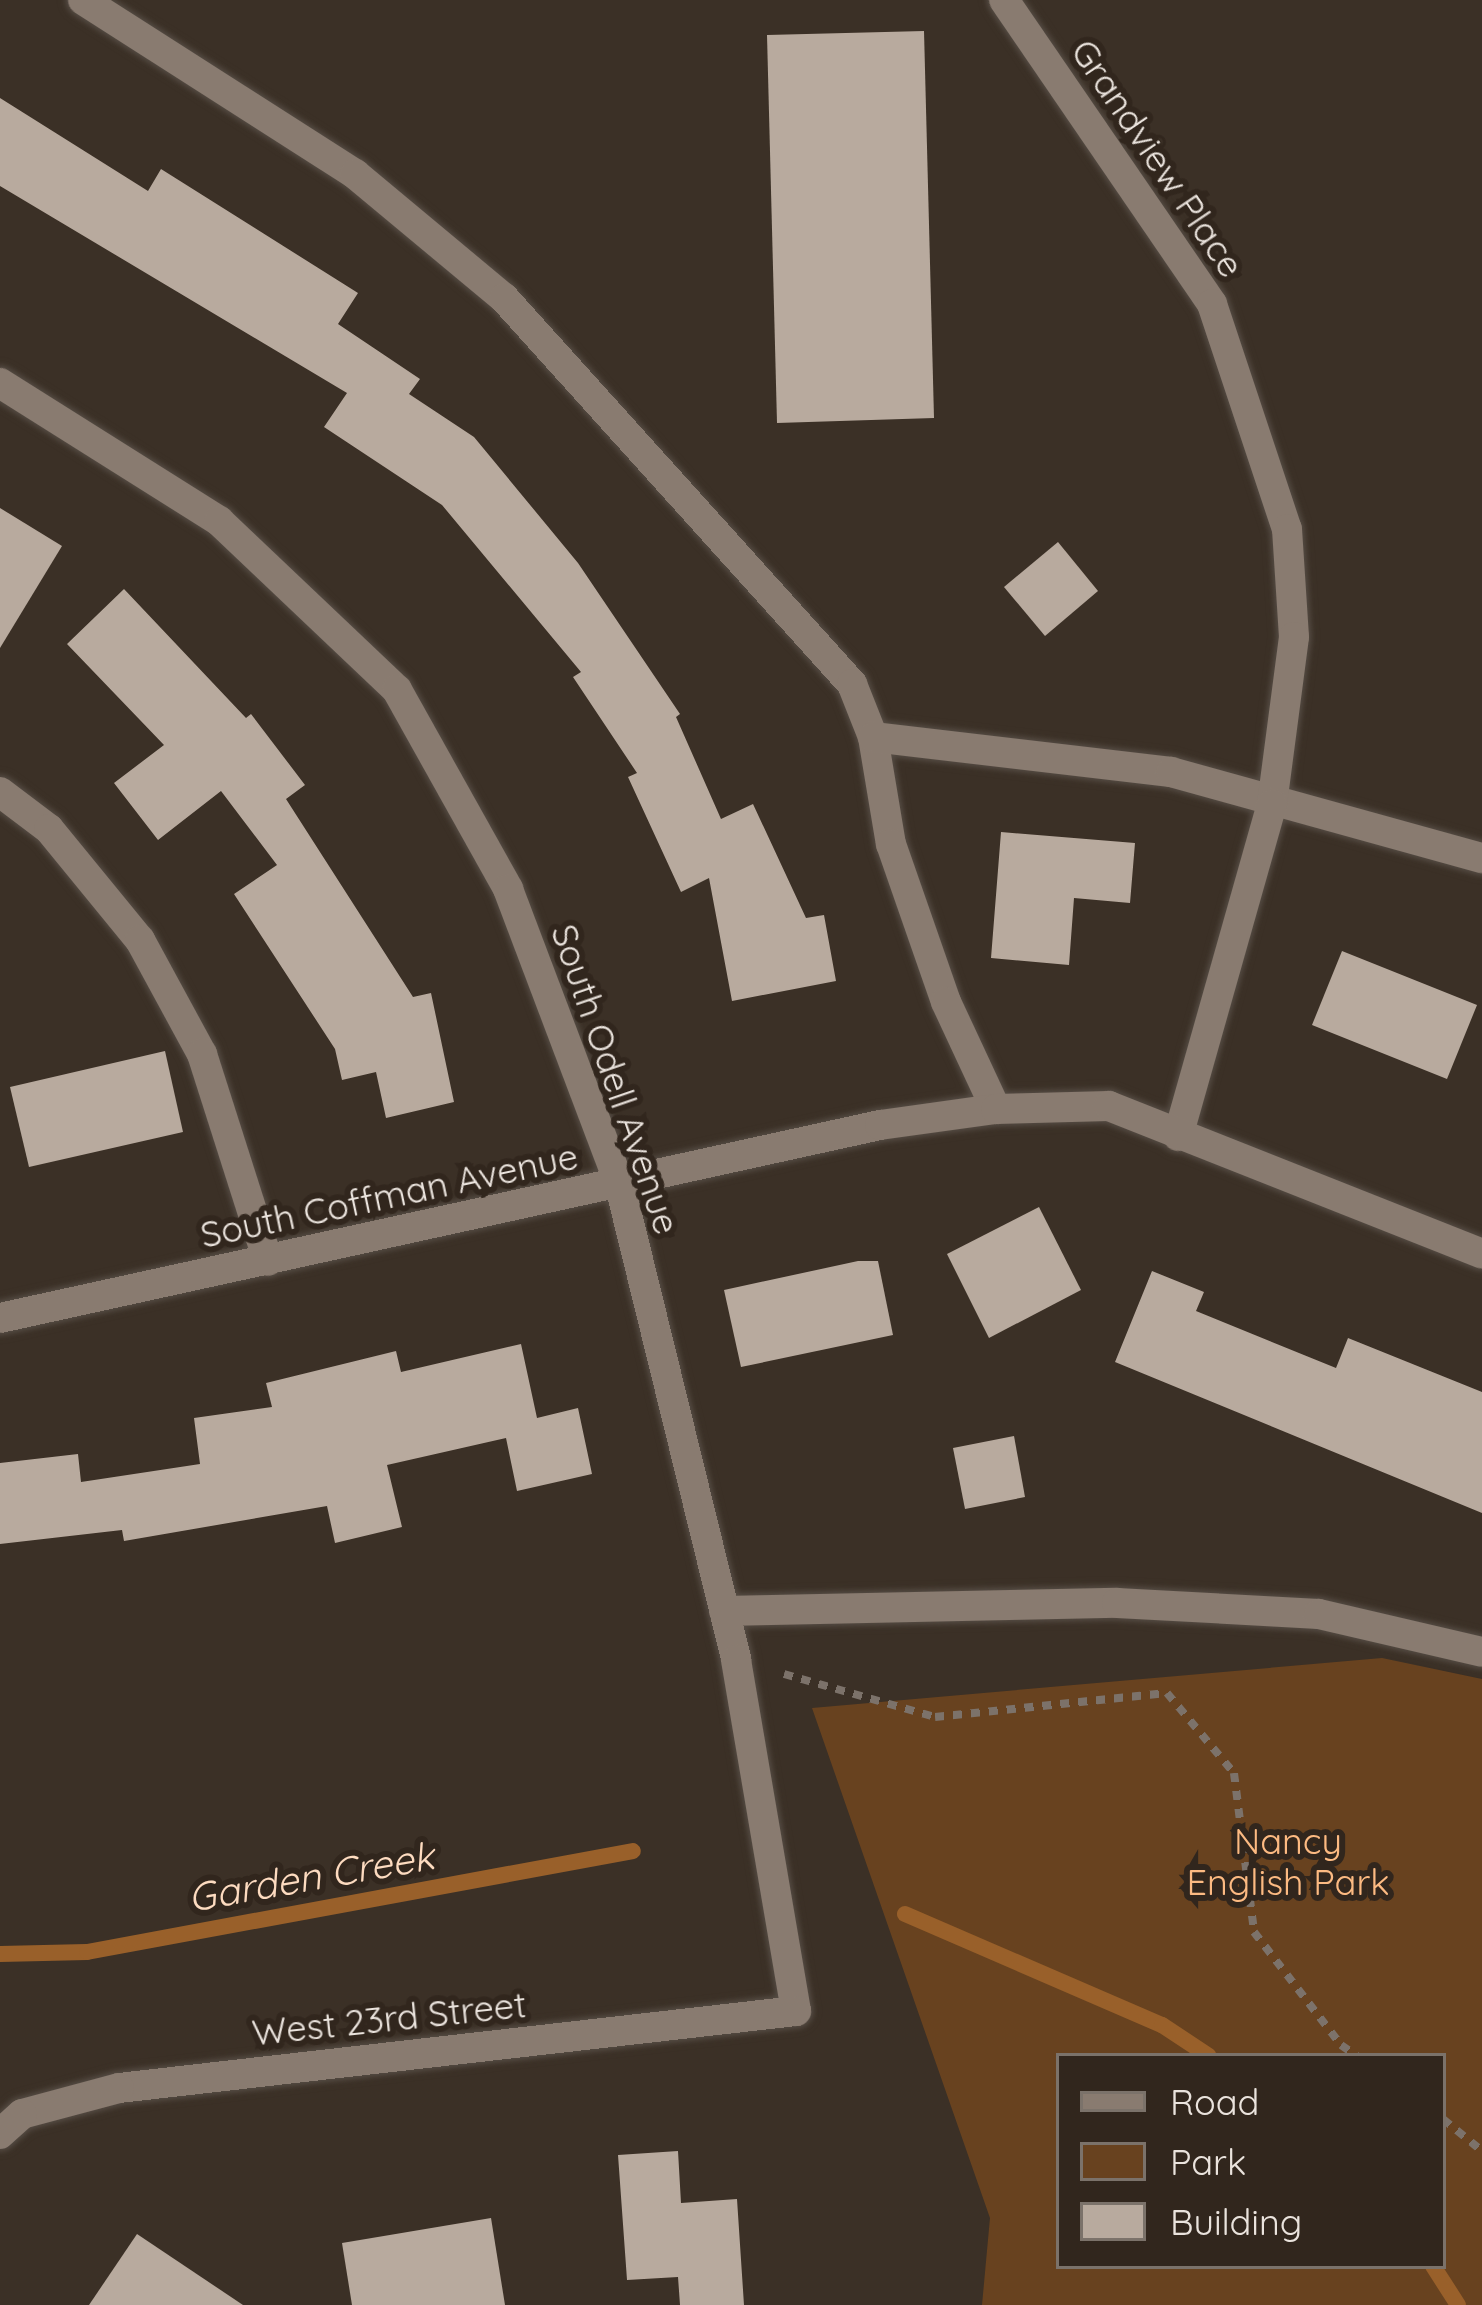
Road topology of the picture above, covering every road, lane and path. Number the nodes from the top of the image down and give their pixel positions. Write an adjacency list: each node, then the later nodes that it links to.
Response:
1 (83, 0): 4 (street)
2 (1004, 0): 6 (street, Grandview Place)
3 (0, 383): 10 (street, South Odell Avenue)
4 (873, 737): 6 (street); 8 (street)
5 (0, 792): 12 (street)
6 (1272, 804): 7 (street); 9 (street, Grandview Place)
7 (1482, 858)
8 (996, 1109): 9 (street, South Coffman Avenue); 10 (street, South Coffman Avenue)
9 (1178, 1136): 11 (street, South Coffman Avenue)
10 (620, 1186): 12 (street, South Coffman Avenue); 14 (street, South Odell Avenue)
11 (1482, 1254)
12 (268, 1261): 13 (street, South Coffman Avenue)
13 (0, 1318)
14 (724, 1611): 15 (street); 16 (street, South Odell Avenue)
15 (1482, 1652)
16 (736, 1660): 17 (street, South Odell Avenue); 18 (path)
17 (796, 2011): 20 (street, West 23rd Street)
18 (1353, 2053)
19 (1446, 2121): 21 (path)
20 (0, 2134)
21 (1482, 2151)

